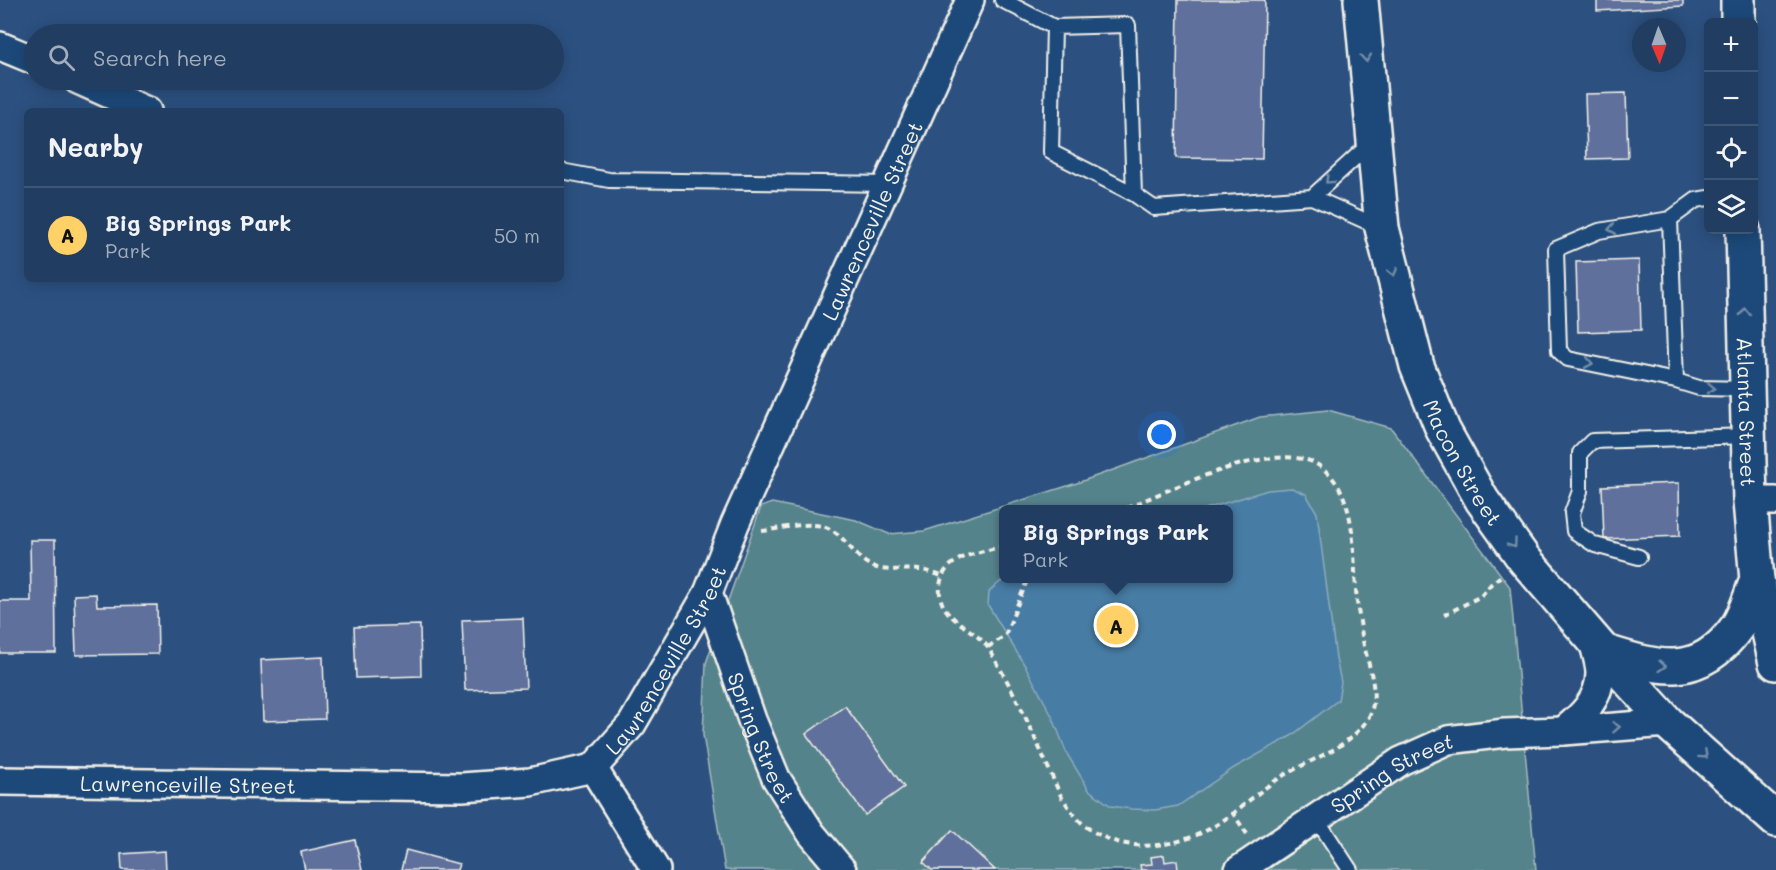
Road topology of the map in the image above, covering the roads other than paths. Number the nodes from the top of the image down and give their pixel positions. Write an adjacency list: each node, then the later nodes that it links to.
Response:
1 (970, 0): 13 (street, Lawrenceville Street)
2 (1002, 0): 6 (lane)
3 (1361, 0): 11 (main road, Macon Street, one-way to 11)
4 (1738, 0): 5 (main road)
5 (1738, 18)
6 (1054, 27): 14 (lane); 14 (lane)
7 (0, 46): 8 (street)
8 (24, 56)
9 (100, 90): 10 (street)
10 (140, 108)
11 (1373, 141): 15 (lane, one-way to 15); 18 (main road, Macon Street)
12 (564, 172): 13 (lane)
13 (888, 184): 26 (street, Lawrenceville Street)
14 (1134, 194): 15 (lane)
15 (1312, 197): 18 (lane)
16 (1704, 199): 17 (lane)
17 (1670, 219): 20 (lane); 20 (lane, one-way to 20)
18 (1382, 228): 27 (main road, Macon Street, one-way to 27)
19 (1743, 234): 21 (main road, Atlanta Street, one-way to 19)
20 (1676, 381): 21 (lane, one-way to 21)
21 (1747, 389): 22 (main road, Atlanta Street)
22 (1749, 436): 23 (main road, Atlanta Street); 24 (lane)
23 (1763, 501): 25 (main road, Atlanta Street)
24 (1639, 557)
25 (1757, 580): 27 (main road, one-way to 25); 28 (main road, Atlanta Street)
26 (708, 593): 31 (street, Lawrenceville Street); 36 (street, Spring Street)
27 (1600, 646): 29 (main road, Macon Street); 30 (street)
28 (1776, 663)
29 (1668, 723): 30 (street, Spring Street, one-way to 29); 34 (main road, Macon Street, one-way to 34)
30 (1563, 731): 33 (street, Spring Street)
31 (593, 768): 32 (street, Lawrenceville Street); 35 (street)
32 (0, 781)
33 (1316, 818): 37 (street, Spring Street); 38 (lane)
34 (1776, 820)
35 (656, 870)
36 (842, 870)
37 (1239, 870)
38 (1350, 870)

